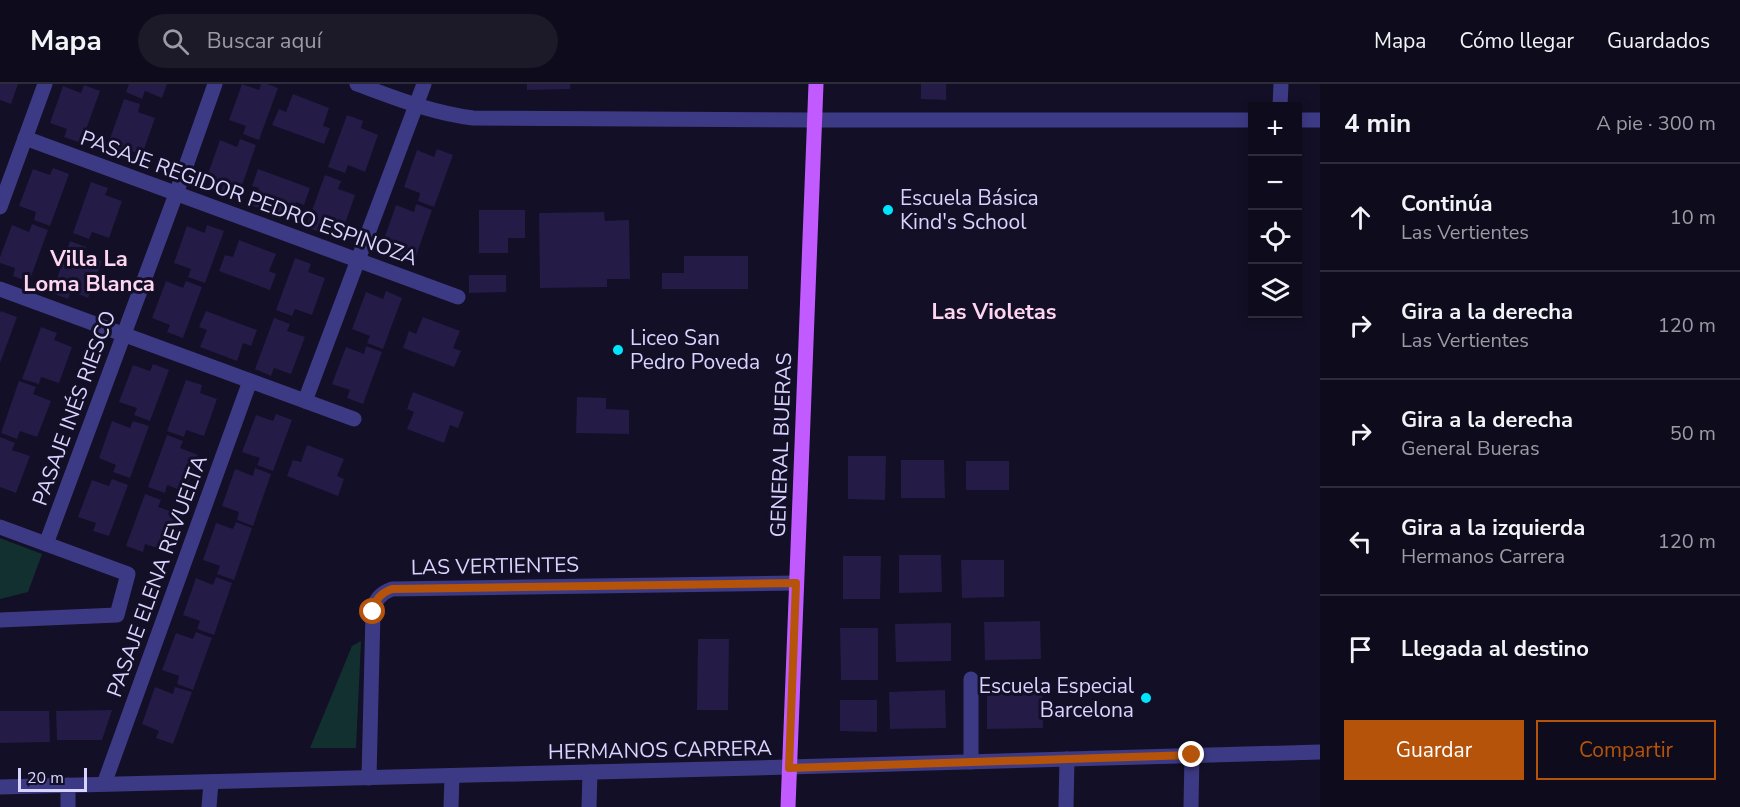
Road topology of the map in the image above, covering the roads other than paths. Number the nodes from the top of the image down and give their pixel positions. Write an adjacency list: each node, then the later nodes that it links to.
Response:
1 (45, 84): 13 (street)
2 (215, 84): 14 (street, PASAJE INÉS RIESCO)
3 (357, 84): 8 (street)
4 (424, 84): 8 (street)
5 (816, 84): 9 (main road, GENERAL BUERAS)
6 (1281, 84): 7 (street)
7 (1280, 102)
8 (416, 105): 9 (street); 16 (street)
9 (814, 120): 10 (street); 25 (main road, GENERAL BUERAS)
10 (1248, 120)
11 (1302, 120): 12 (street)
12 (1320, 120)
13 (25, 138): 14 (street, PASAJE REGIDOR PEDRO ESPINOZA); 15 (street)
14 (176, 194): 16 (street, PASAJE REGIDOR PEDRO ESPINOZA); 19 (street, PASAJE INÉS RIESCO)
15 (0, 207)
16 (358, 261): 18 (street, PASAJE REGIDOR PEDRO ESPINOZA); 21 (street)
17 (0, 289): 19 (street)
18 (458, 297)
19 (124, 334): 20 (street); 24 (street, PASAJE INÉS RIESCO)
20 (250, 381): 21 (street); 37 (street, PASAJE ELENA REVUELTA)
21 (305, 401): 22 (street)
22 (354, 419)
23 (0, 527): 24 (street)
24 (46, 544): 26 (street)
25 (796, 583): 32 (main road, GENERAL BUERAS); 35 (street, LAS VERTIENTES)
26 (0, 620)
27 (970, 679): 31 (street)
28 (1320, 752): 29 (street, HERMANOS CARRERA)
29 (1192, 755): 30 (street, HERMANOS CARRERA); 46 (street)
30 (1067, 759): 31 (street, HERMANOS CARRERA); 45 (street)
31 (971, 762): 32 (street, HERMANOS CARRERA)
32 (789, 768): 33 (street, HERMANOS CARRERA); 44 (main road, GENERAL BUERAS)
33 (590, 772): 34 (street, HERMANOS CARRERA); 43 (street)
34 (452, 776): 35 (street, HERMANOS CARRERA); 42 (street)
35 (369, 778): 36 (street, HERMANOS CARRERA)
36 (211, 782): 37 (street, HERMANOS CARRERA); 41 (street)
37 (104, 784): 38 (street, HERMANOS CARRERA)
38 (68, 785): 39 (street, HERMANOS CARRERA); 40 (street)
39 (0, 787)
40 (69, 807)
41 (209, 807)
42 (451, 807)
43 (589, 807)
44 (788, 807)
45 (1066, 807)
46 (1191, 807)

